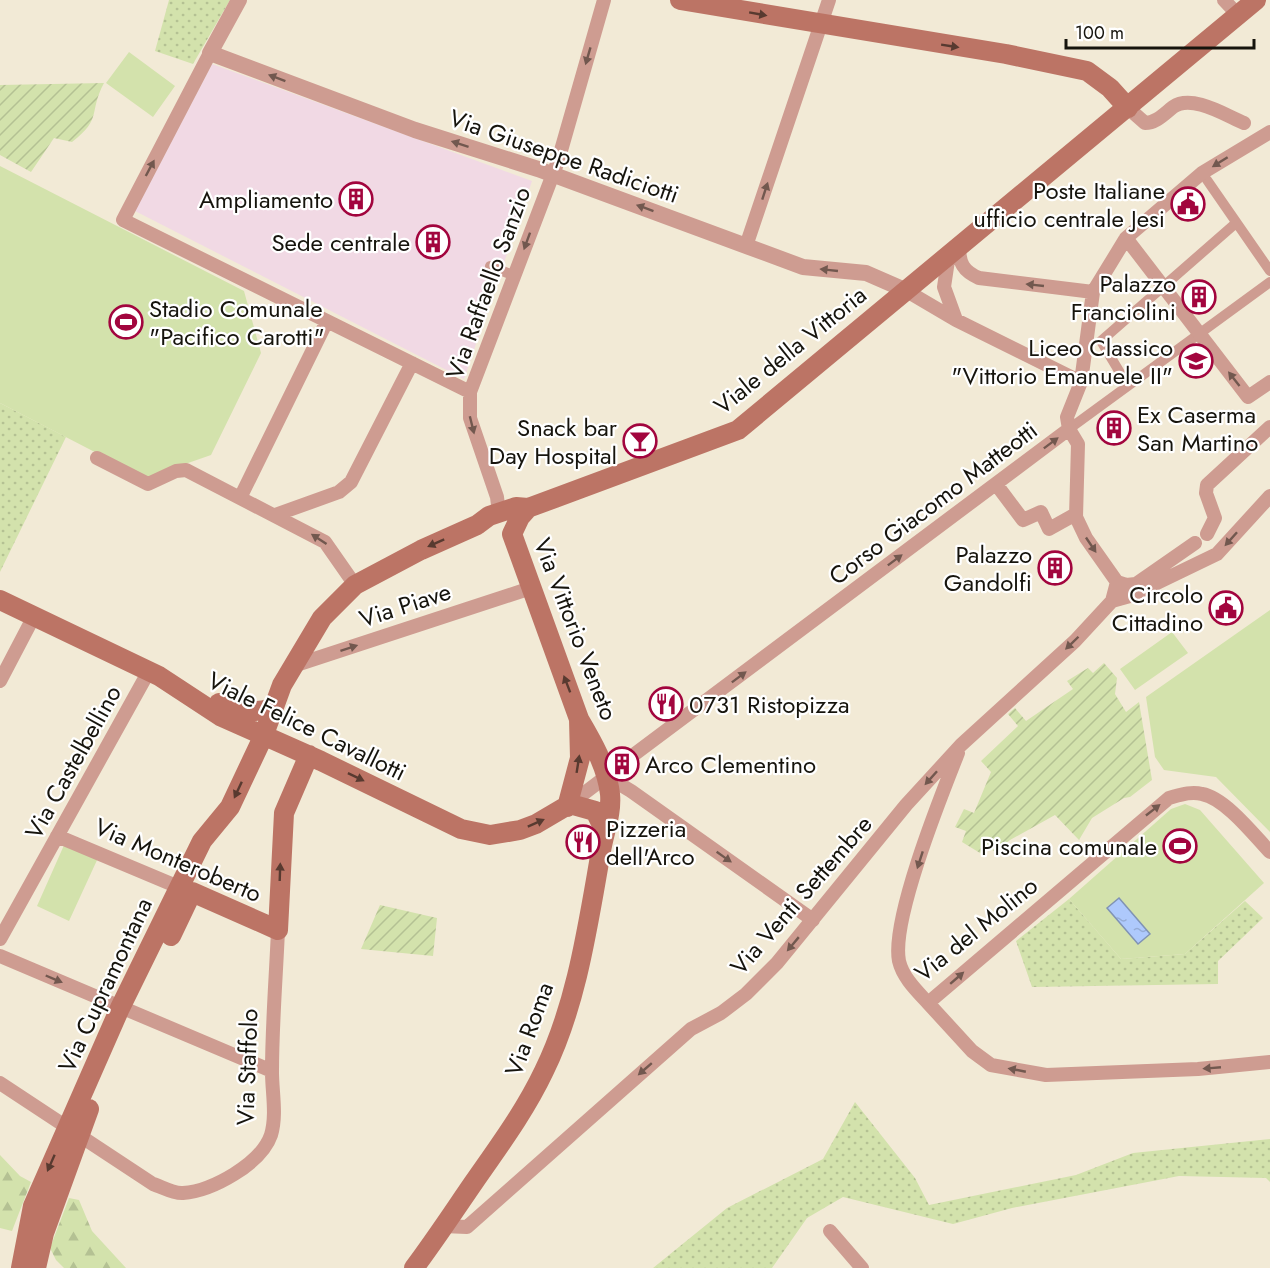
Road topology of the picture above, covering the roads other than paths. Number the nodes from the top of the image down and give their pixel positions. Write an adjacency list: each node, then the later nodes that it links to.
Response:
1 (239, 0): 9 (street)
2 (604, 0): 13 (street, Via Raffaello Sanzio, one-way to 13)
3 (680, 0): 8 (main road, one-way to 8)
4 (829, 0): 8 (street)
5 (1224, 0): 7 (street)
6 (1256, 0): 7 (main road, Viale della Vittoria)
7 (1238, 15): 10 (main road, Viale della Vittoria)
8 (820, 25): 10 (main road, one-way to 10); 17 (street, one-way to 8)
9 (210, 53): 13 (street, Via Giuseppe Radiciotti, one-way to 9); 27 (street, one-way to 9)
10 (1128, 108): 11 (street); 18 (main road, Viale della Vittoria)
11 (1244, 123)
12 (1270, 132): 16 (street, one-way to 16)
13 (552, 174): 17 (street, Via Giuseppe Radiciotti, one-way to 13); 21 (street, Via Raffaello Sanzio, one-way to 21)
14 (1207, 180): 15 (street)
15 (1236, 223): 20 (street); 23 (street)
16 (1126, 238): 23 (street); 25 (street)
17 (746, 246): 24 (street, Via Giuseppe Radiciotti, one-way to 17)
18 (954, 250): 24 (main road, Viale della Vittoria); 25 (street, one-way to 18); 26 (street)
19 (490, 266): 21 (street)
20 (1270, 271)
21 (516, 276): 33 (street, Via Raffaello Sanzio)
22 (1270, 282): 28 (street, Corso Giacomo Matteotti)
23 (1162, 288): 28 (street); 32 (street)
24 (905, 290): 26 (street); 40 (main road, Viale della Vittoria)
25 (1093, 292): 31 (street)
26 (956, 320): 31 (street)
27 (327, 321): 29 (street); 38 (street)
28 (1199, 334): 30 (street, one-way to 28); 32 (street, Corso Giacomo Matteotti)
29 (412, 363): 33 (street); 43 (street)
30 (1270, 381)
31 (1081, 382): 35 (street)
32 (1128, 386): 35 (street, Corso Giacomo Matteotti)
33 (470, 392): 41 (street, Via Raffaello Sanzio, one-way to 41)
34 (1270, 427): 46 (street)
35 (1069, 429): 37 (street, Corso Giacomo Matteotti, one-way to 35); 42 (street)
36 (97, 458): 38 (street)
37 (996, 484): 42 (street); 62 (street, Corso Giacomo Matteotti, one-way to 37)
38 (241, 496): 43 (street)
39 (1270, 496): 52 (street, one-way to 52)
40 (528, 508): 41 (main road, Viale della Vittoria); 45 (main road, Via Vittorio Veneto)
41 (499, 513): 44 (main road, Viale della Vittoria)
42 (1076, 514): 48 (street, one-way to 48)
43 (275, 515): 49 (street, one-way to 43)
44 (477, 525): 45 (main road, Via Vittorio Veneto); 49 (main road, Viale della Vittoria, one-way to 49)
45 (512, 534): 50 (main road, Via Vittorio Veneto)
46 (1207, 534)
47 (1195, 543): 48 (street)
48 (1117, 582): 52 (street)
49 (355, 585): 54 (main road, Viale della Vittoria)
50 (531, 588): 54 (street, Via Piave, one-way to 50); 58 (main road, Via Vittorio Veneto, one-way to 50)
51 (0, 600): 53 (main road, Viale Felice Cavallotti)
52 (1112, 601): 60 (street, Via Venti Settembre, one-way to 60)
53 (33, 618): 55 (main road, Viale Felice Cavallotti); 56 (street)
54 (293, 666): 57 (main road, Viale della Vittoria)
55 (154, 674): 57 (main road); 59 (main road, Viale Felice Cavallotti); 65 (street, Via Castelbellino)
56 (0, 681)
57 (272, 710): 59 (main road, Viale della Vittoria); 61 (main road)
58 (579, 719): 62 (main road, Via Vittorio Veneto); 63 (main road, one-way to 58)
59 (263, 737): 61 (main road, Viale Felice Cavallotti); 67 (main road, Via Cupramontana, one-way to 67)
60 (961, 745): 68 (street, Via Venti Settembre, one-way to 68); 72 (street, Via del Molino, one-way to 72)
61 (305, 754): 63 (main road, Viale Felice Cavallotti, one-way to 63); 69 (main road, Via Staffolo, one-way to 61)
62 (617, 768): 63 (street, Viale Felice Cavallotti); 64 (main road, Via Roma); 68 (street, one-way to 68)
63 (568, 806): 64 (main road)
64 (605, 831): 78 (main road, Via Roma)
65 (57, 836): 67 (street, Via Monteroberto); 70 (street, Via Castelbellino)
66 (1270, 852): 72 (street, Via del Molino, one-way to 66)
67 (186, 890): 69 (main road, Via Monteroberto); 73 (main road, Via Cupramontana)
68 (813, 920): 78 (street, Via Venti Settembre, one-way to 78)
69 (278, 930): 75 (street, Via Staffolo)
70 (0, 939)
71 (0, 956): 73 (street, one-way to 73)
72 (928, 1003): 74 (street, one-way to 72)
73 (126, 1010): 75 (street); 77 (main road, Via Cupramontana)
74 (1270, 1062)
75 (272, 1071): 76 (street, Via Staffolo)
76 (0, 1083)
77 (82, 1111): 80 (main road, Via Cupramontana, one-way to 80); 81 (main road, Via Cupramontana)
78 (443, 1226): 82 (main road, Via Roma)
79 (830, 1231): 83 (street)
80 (21, 1268)
81 (36, 1268)
82 (414, 1268)
83 (862, 1268)

